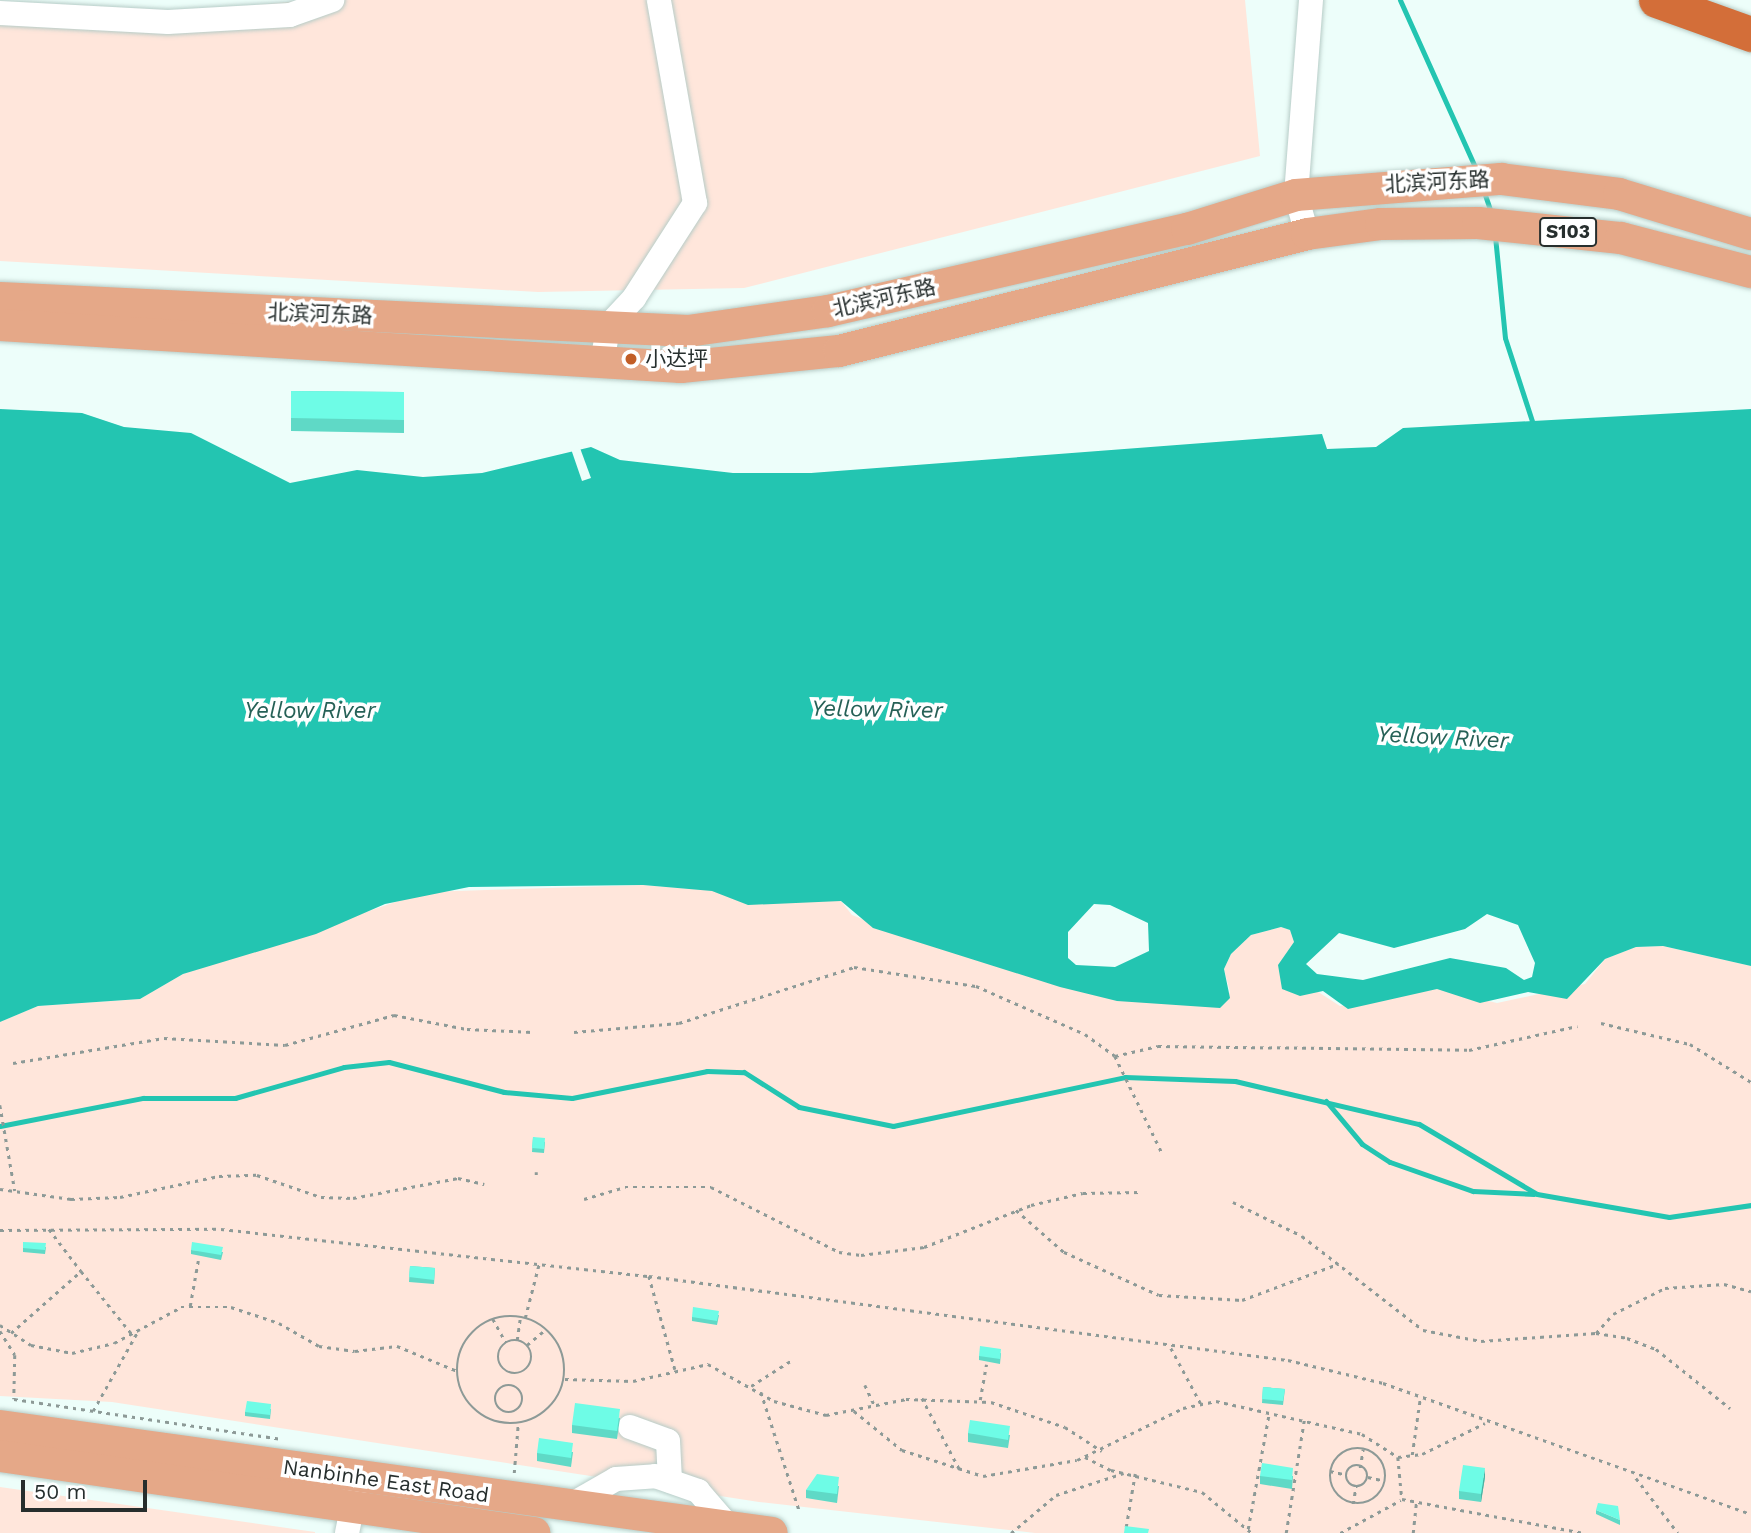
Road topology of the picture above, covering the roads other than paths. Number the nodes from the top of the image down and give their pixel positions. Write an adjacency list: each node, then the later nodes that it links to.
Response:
1 (332, 0): 7 (street)
2 (659, 0): 15 (street)
3 (1311, 0): 9 (street)
4 (1656, 0): 8 (highway)
5 (1727, 0): 6 (highway)
6 (1751, 9)
7 (0, 13)
8 (1751, 34)
9 (1296, 195): 10 (street); 11 (main road, 北滨河东路 / S103); 15 (main road, 北滨河东路 / S103)
10 (1307, 234): 12 (main road, 北滨河东路 / S103); 16 (main road, 北滨河东路 / S103)
11 (1751, 234)
12 (1751, 272)
13 (0, 298): 15 (main road, 北滨河东路 / S103)
14 (0, 325): 16 (main road, 北滨河东路 / S103)
15 (609, 325): 16 (street)
16 (601, 366)
17 (0, 1426): 21 (main road, Nanbinhe East Road)
18 (630, 1427): 20 (street)
19 (0, 1456): 21 (main road, Nanbinhe East Road)
20 (670, 1481): 22 (street); 23 (street)
21 (352, 1506): 22 (main road, Nanbinhe East Road); 24 (main road, Nanbinhe East Road)
22 (569, 1506): 23 (main road, Nanbinhe East Road)
23 (729, 1527): 25 (main road, Nanbinhe East Road)
24 (534, 1533)
25 (772, 1533)

